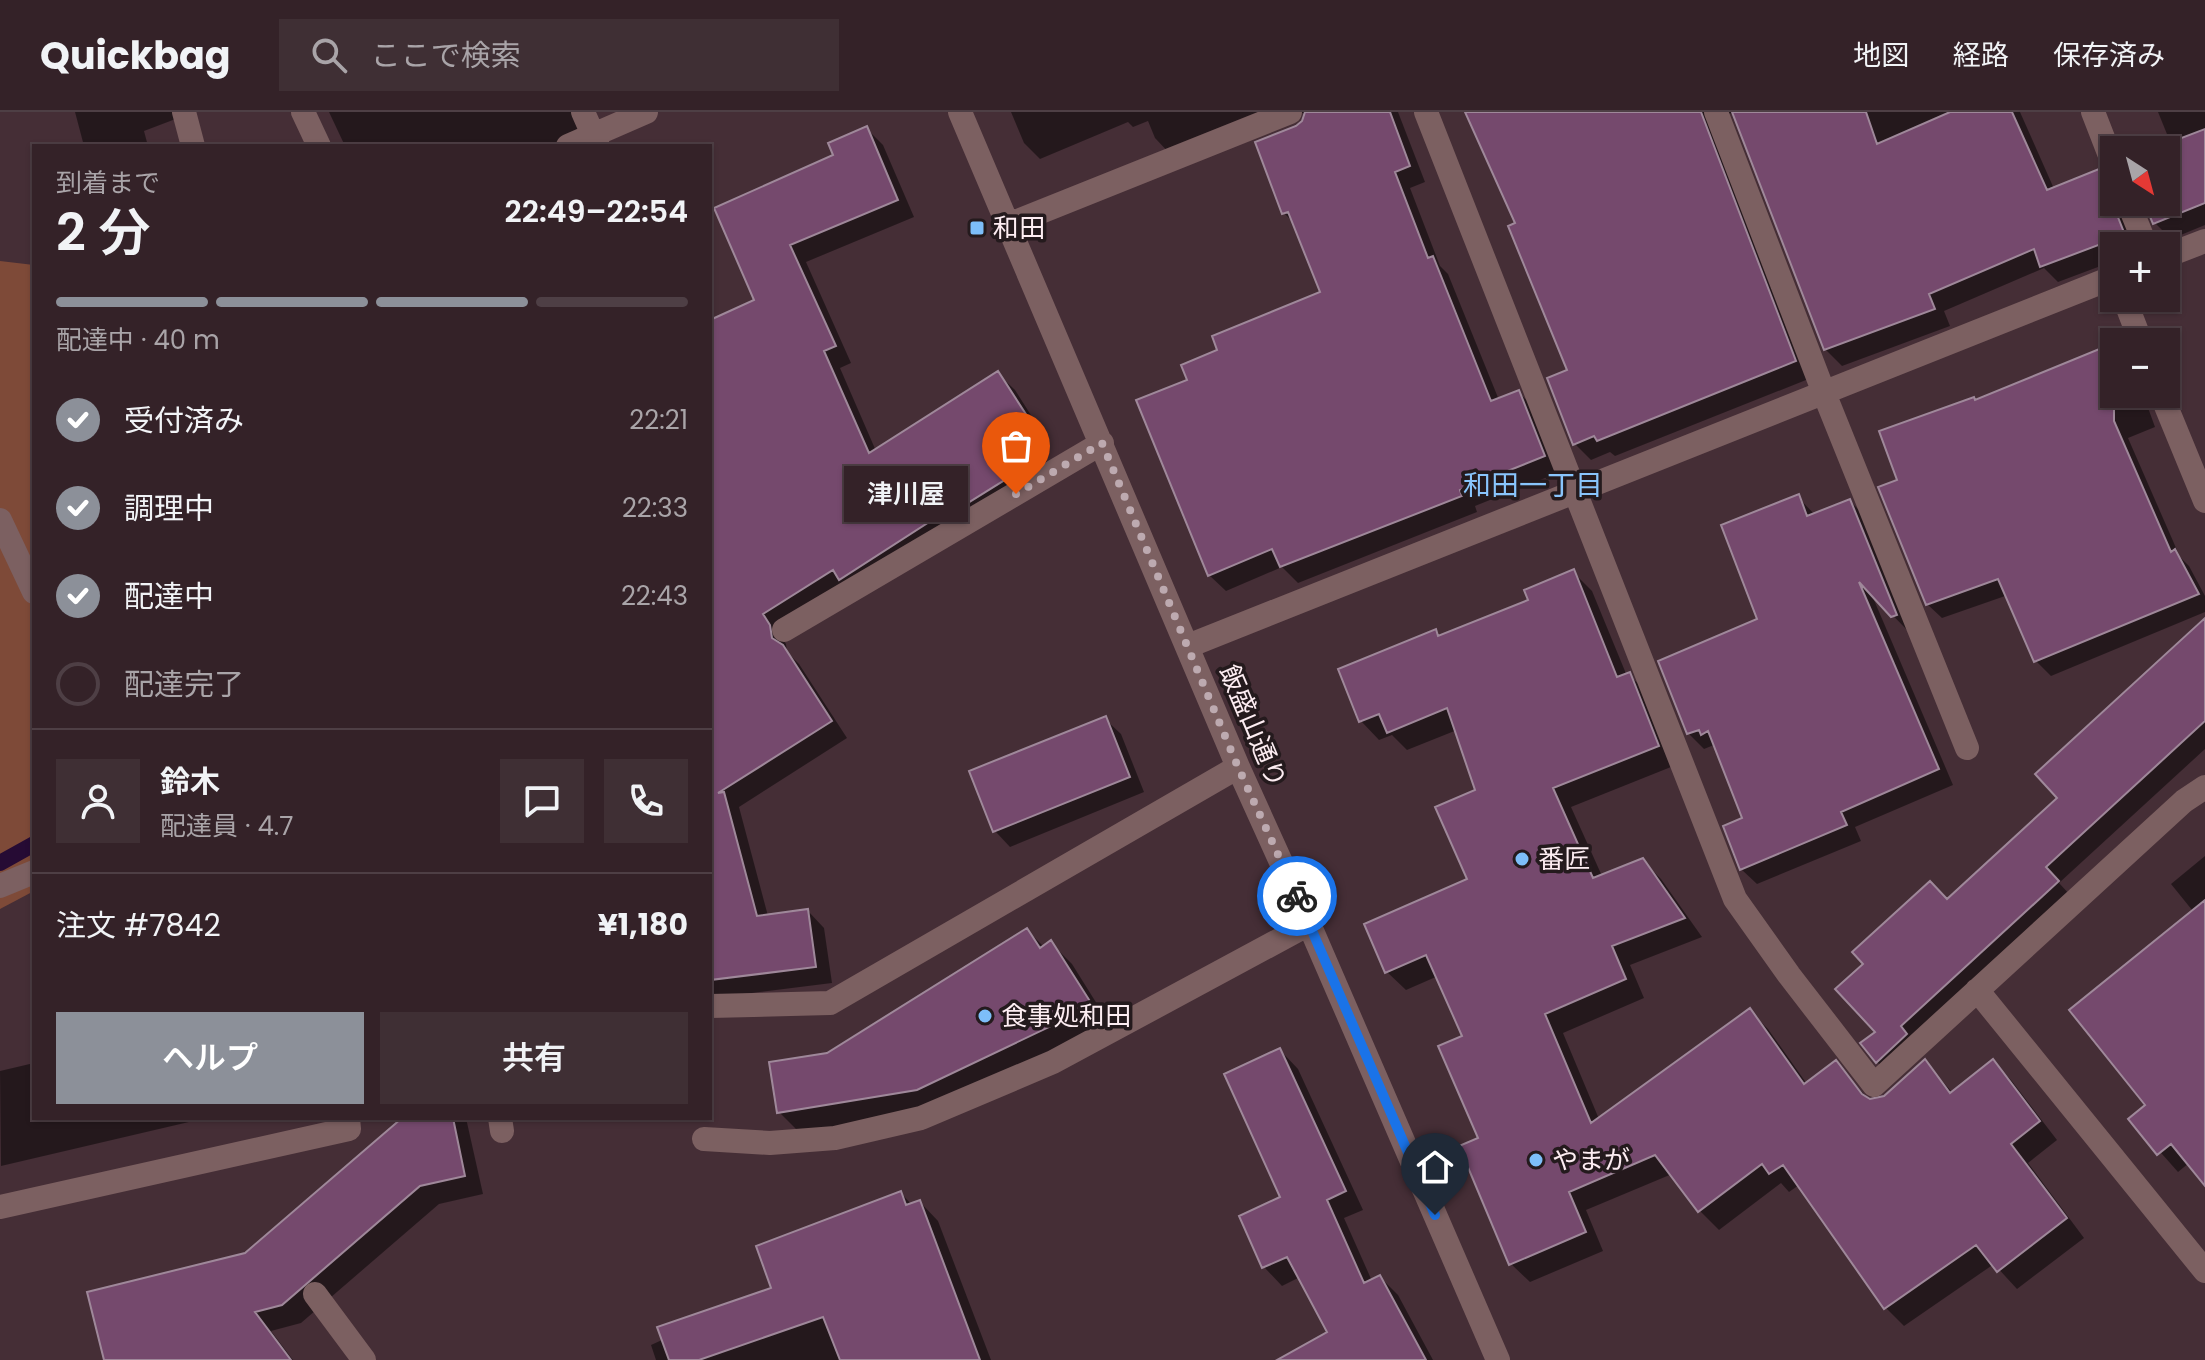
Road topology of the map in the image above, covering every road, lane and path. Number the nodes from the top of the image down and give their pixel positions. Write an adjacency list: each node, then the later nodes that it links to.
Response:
1 (184, 112): 12 (street)
2 (303, 112): 13 (street)
3 (583, 112): 11 (street)
4 (646, 112): 11 (street)
5 (960, 112): 14 (street, 飯盛山通り)
6 (1290, 112): 14 (street)
7 (1426, 112): 21 (street)
8 (1716, 112): 18 (street)
9 (2093, 112): 10 (street)
10 (2102, 136)
11 (595, 141)
12 (192, 144)
13 (318, 144)
14 (1008, 225): 20 (street, 飯盛山通り)
15 (2205, 241): 16 (street)
16 (2180, 251)
17 (2100, 283): 18 (street)
18 (1824, 393): 21 (street); 27 (street)
19 (2167, 408): 22 (street)
20 (1102, 443): 25 (street); 26 (street, 飯盛山通り)
21 (1575, 492): 26 (street); 33 (street)
22 (2205, 501)
23 (0, 520): 24 (street)
24 (32, 588)
25 (784, 630)
26 (1188, 646): 28 (street, 飯盛山通り)
27 (1967, 748)
28 (1238, 767): 32 (street, 飯盛山通り); 34 (street)
29 (2205, 787): 33 (street)
30 (32, 873): 31 (street)
31 (0, 886)
32 (1309, 924): 36 (street); 41 (street, 飯盛山通り)
33 (1977, 990): 38 (street)
34 (712, 1006)
35 (348, 1120): 37 (street)
36 (704, 1139)
37 (0, 1207)
38 (2205, 1271)
39 (315, 1294): 40 (street)
40 (364, 1360)
41 (1498, 1360)

